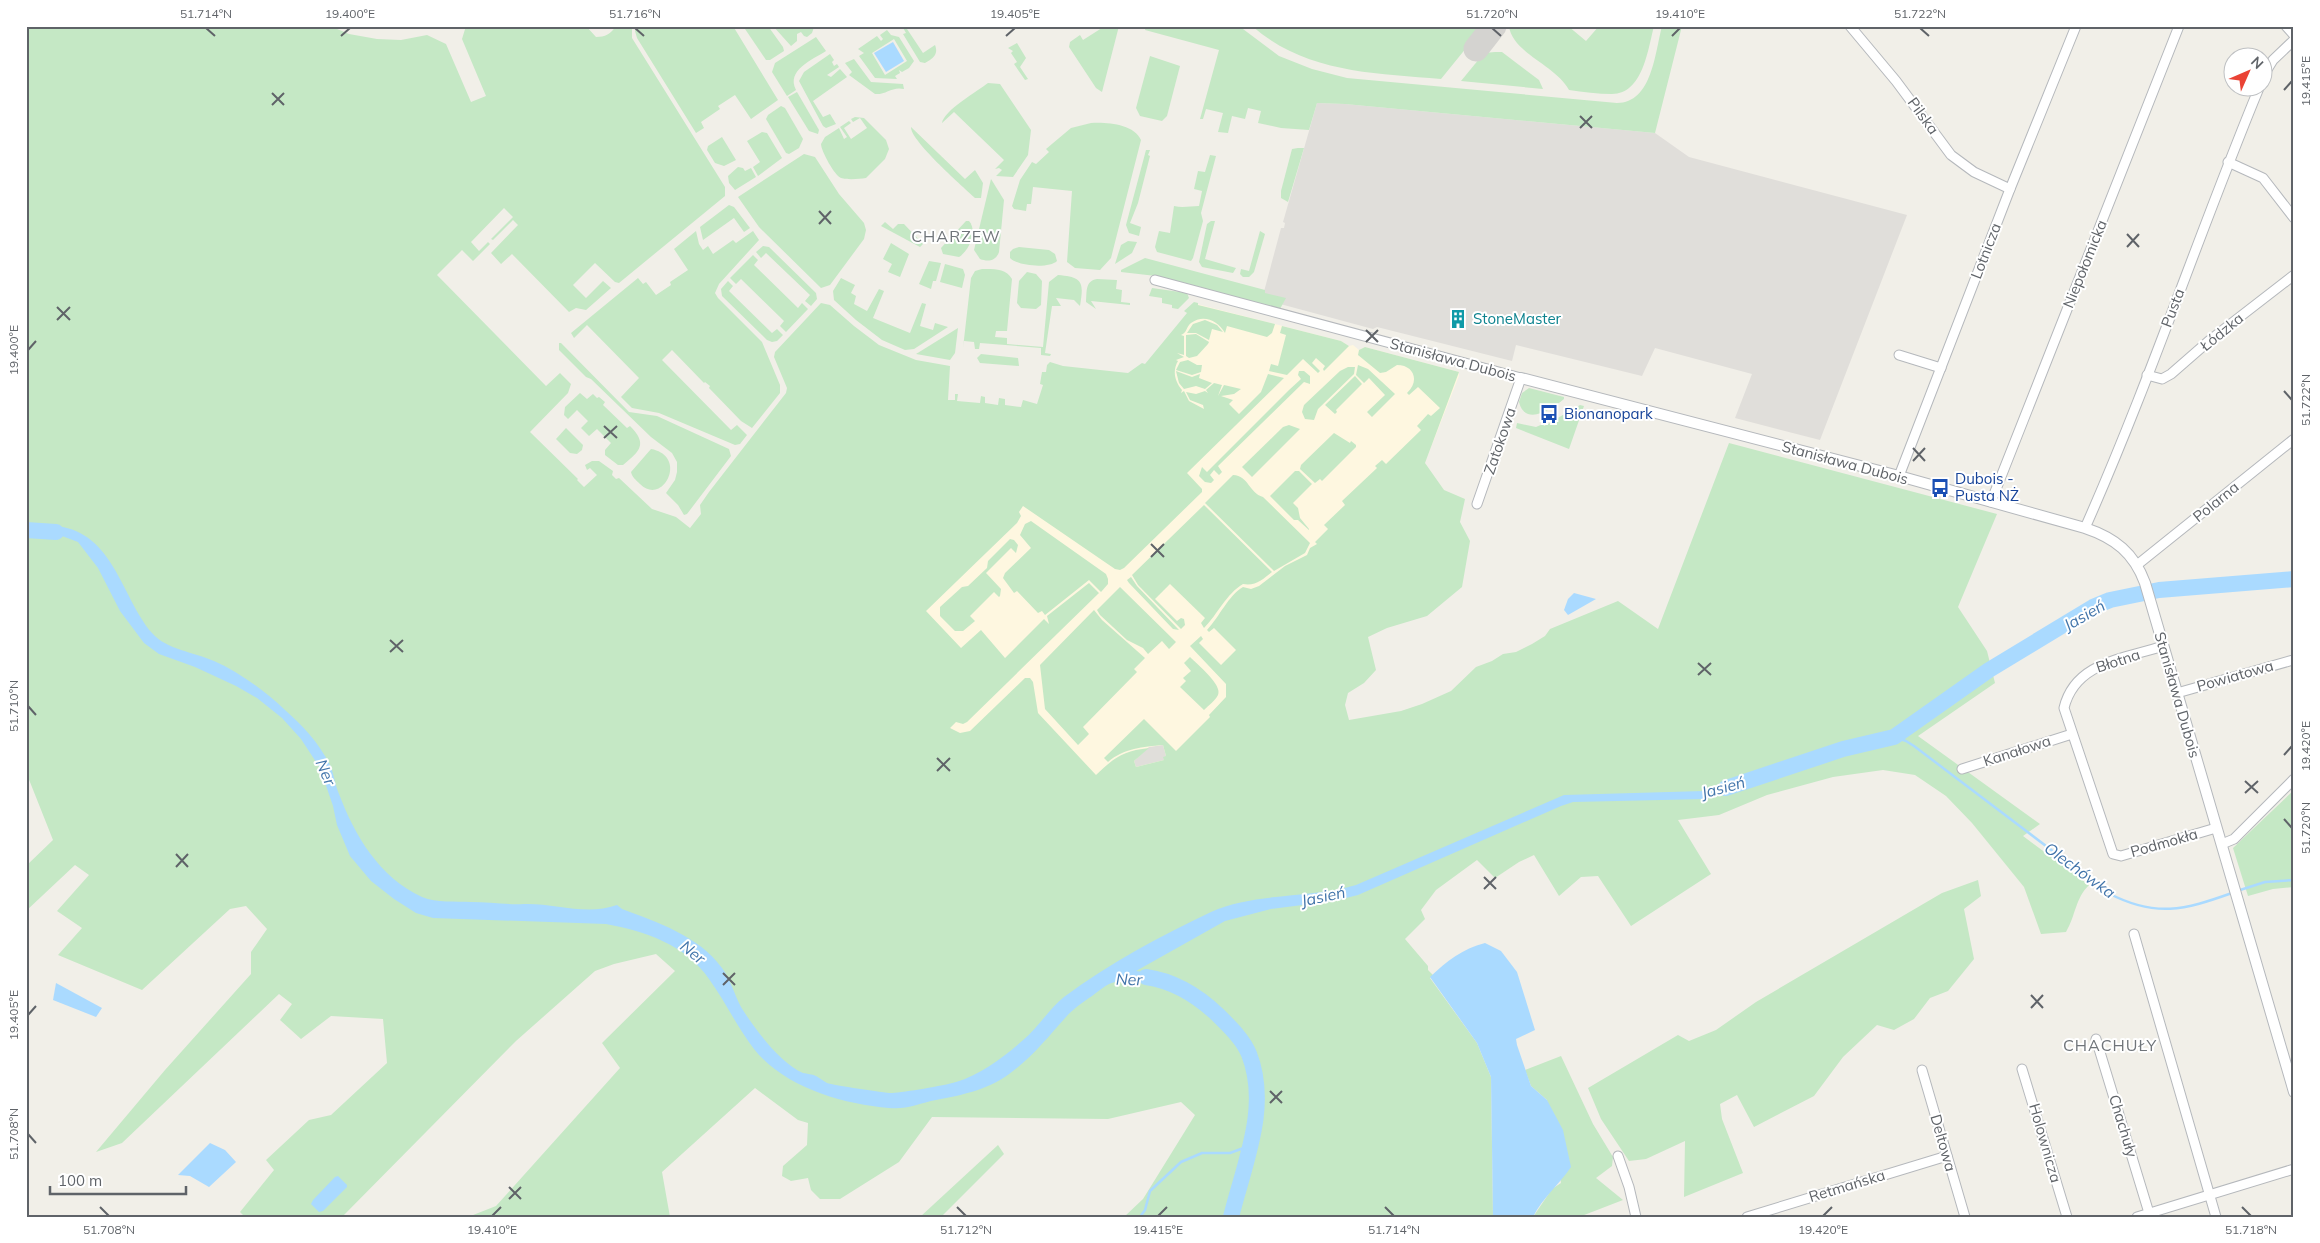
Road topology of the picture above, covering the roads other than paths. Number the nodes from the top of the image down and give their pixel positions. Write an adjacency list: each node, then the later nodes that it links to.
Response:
1 (1850, 26): 10 (street, Pilska)
2 (2076, 26): 10 (street, Lotnicza)
3 (2179, 26): 20 (street, Niepołomicka)
4 (2286, 26): 5 (street)
5 (2294, 35)
6 (2294, 40): 7 (street)
7 (2272, 62)
8 (2255, 98): 9 (street, Pusta)
9 (2228, 162): 11 (street); 16 (street, Pusta)
10 (2010, 189): 15 (street, Lotnicza)
11 (2294, 218)
12 (2294, 274): 16 (street, Łódzka)
13 (1155, 280): 17 (street, Stanisława Dubois)
14 (1898, 355): 15 (street)
15 (1940, 368): 19 (street, Lotnicza)
16 (2147, 375): 22 (street, Pusta)
17 (1521, 378): 19 (street, Stanisława Dubois); 21 (street, Zatokowa)
18 (2294, 438): 23 (street, Polarna)
19 (1899, 476): 20 (street, Stanisława Dubois)
20 (1991, 502): 22 (street, Stanisława Dubois)
21 (1478, 504)
22 (2085, 528): 23 (street, Stanisława Dubois)
23 (2137, 565): 24 (street, Stanisława Dubois)
24 (2163, 646): 26 (street, Stanisława Dubois); 27 (street, Błotna)
25 (2293, 660): 26 (street, Powiatowa)
26 (2177, 693): 30 (street, Stanisława Dubois)
27 (2072, 734): 28 (street, Kanałowa); 30 (street, Podmokła)
28 (1962, 769)
29 (2294, 779): 31 (street)
30 (2216, 828): 31 (street, Stanisława Dubois)
31 (2222, 844): 36 (street, Stanisława Dubois)
32 (2134, 934): 40 (street)
33 (2096, 1039): 41 (street, Chachuły)
34 (2022, 1069): 45 (street, Holownicza)
35 (1922, 1070): 38 (street, Deltowa)
36 (2294, 1092)
37 (1618, 1156): 42 (street)
38 (1947, 1156): 43 (street, Retmańska); 44 (street, Deltowa)
39 (2294, 1169): 40 (street)
40 (2209, 1194): 41 (street); 47 (street)
41 (2149, 1213): 46 (street)
42 (1636, 1217)
43 (1747, 1217)
44 (1964, 1217)
45 (2067, 1217)
46 (2137, 1217)
47 (2216, 1217)

